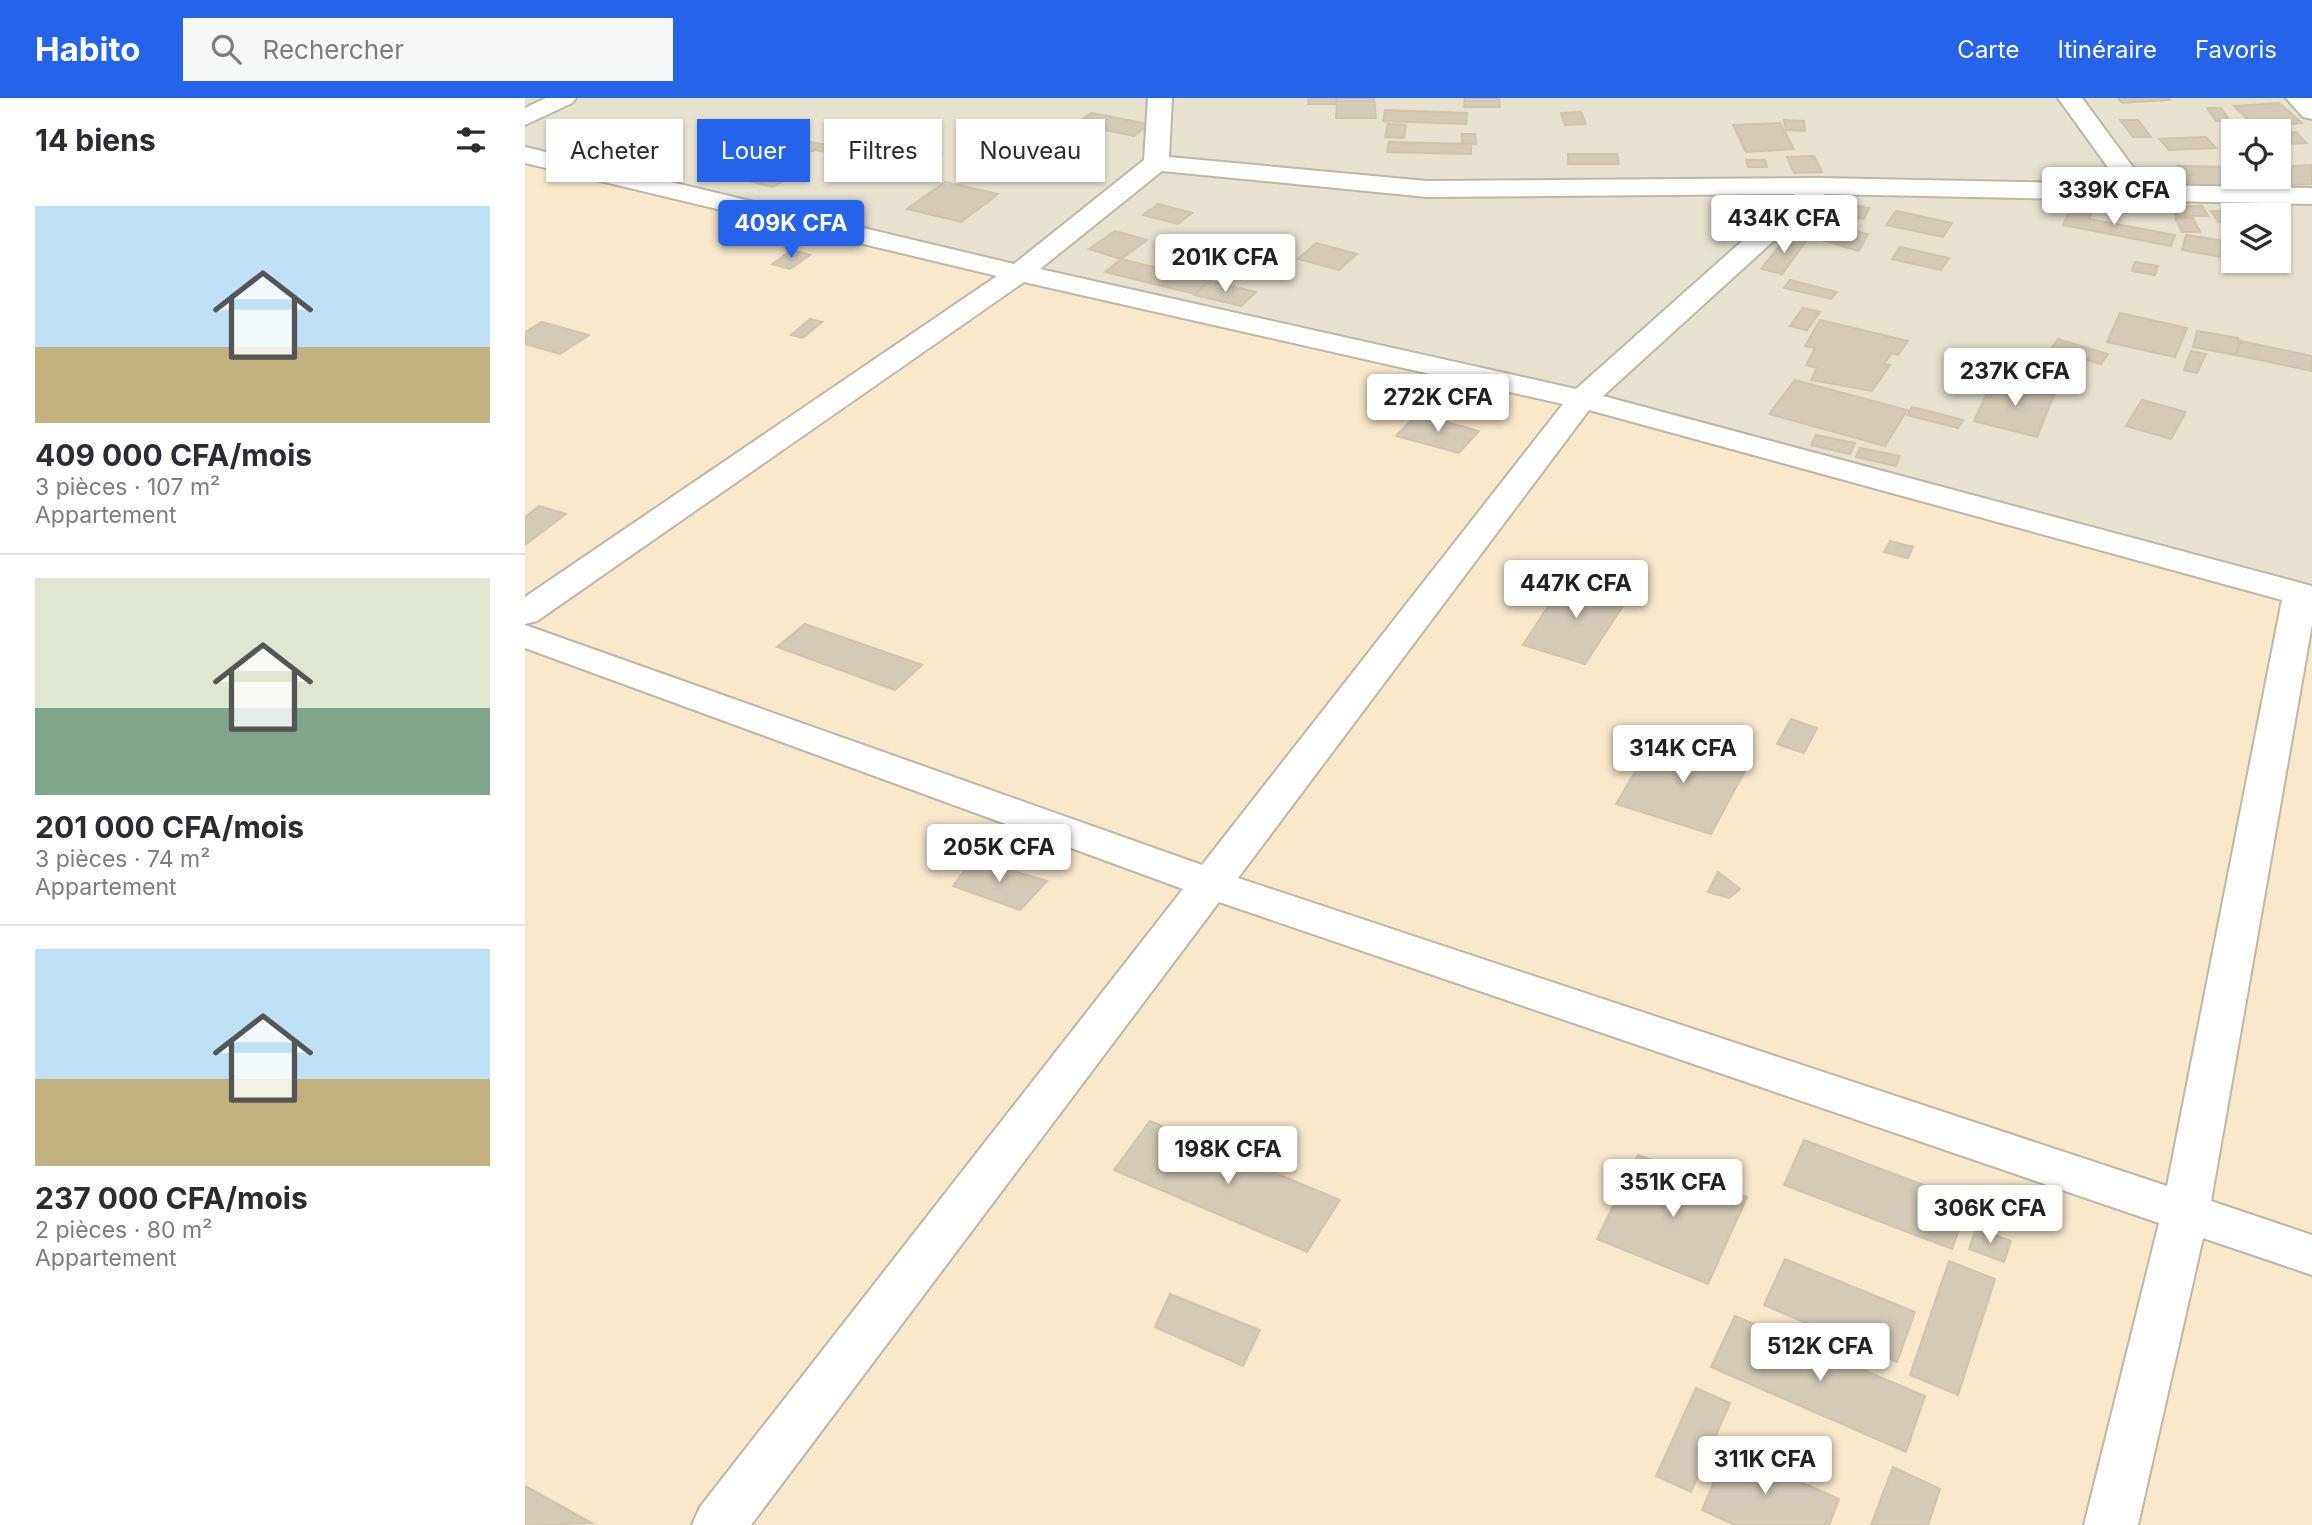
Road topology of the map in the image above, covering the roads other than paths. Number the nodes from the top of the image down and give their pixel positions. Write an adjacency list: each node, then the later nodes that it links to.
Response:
1 (564, 98): 6 (street)
2 (1160, 98): 8 (street)
3 (2070, 98): 10 (street)
4 (2298, 98): 5 (street)
5 (2312, 112)
6 (525, 118)
7 (525, 155): 12 (street)
8 (1156, 163): 9 (street); 12 (street)
9 (1819, 186): 10 (street); 13 (street)
10 (2138, 192): 11 (street)
11 (2312, 196)
12 (1019, 274): 13 (street); 15 (street)
13 (1582, 399): 14 (street); 17 (street)
14 (2306, 596): 18 (street)
15 (525, 613)
16 (525, 636): 17 (street)
17 (1211, 884): 18 (street); 20 (street)
18 (2185, 1213): 19 (street); 21 (street)
19 (2312, 1255)
20 (719, 1525)
21 (2111, 1525)

